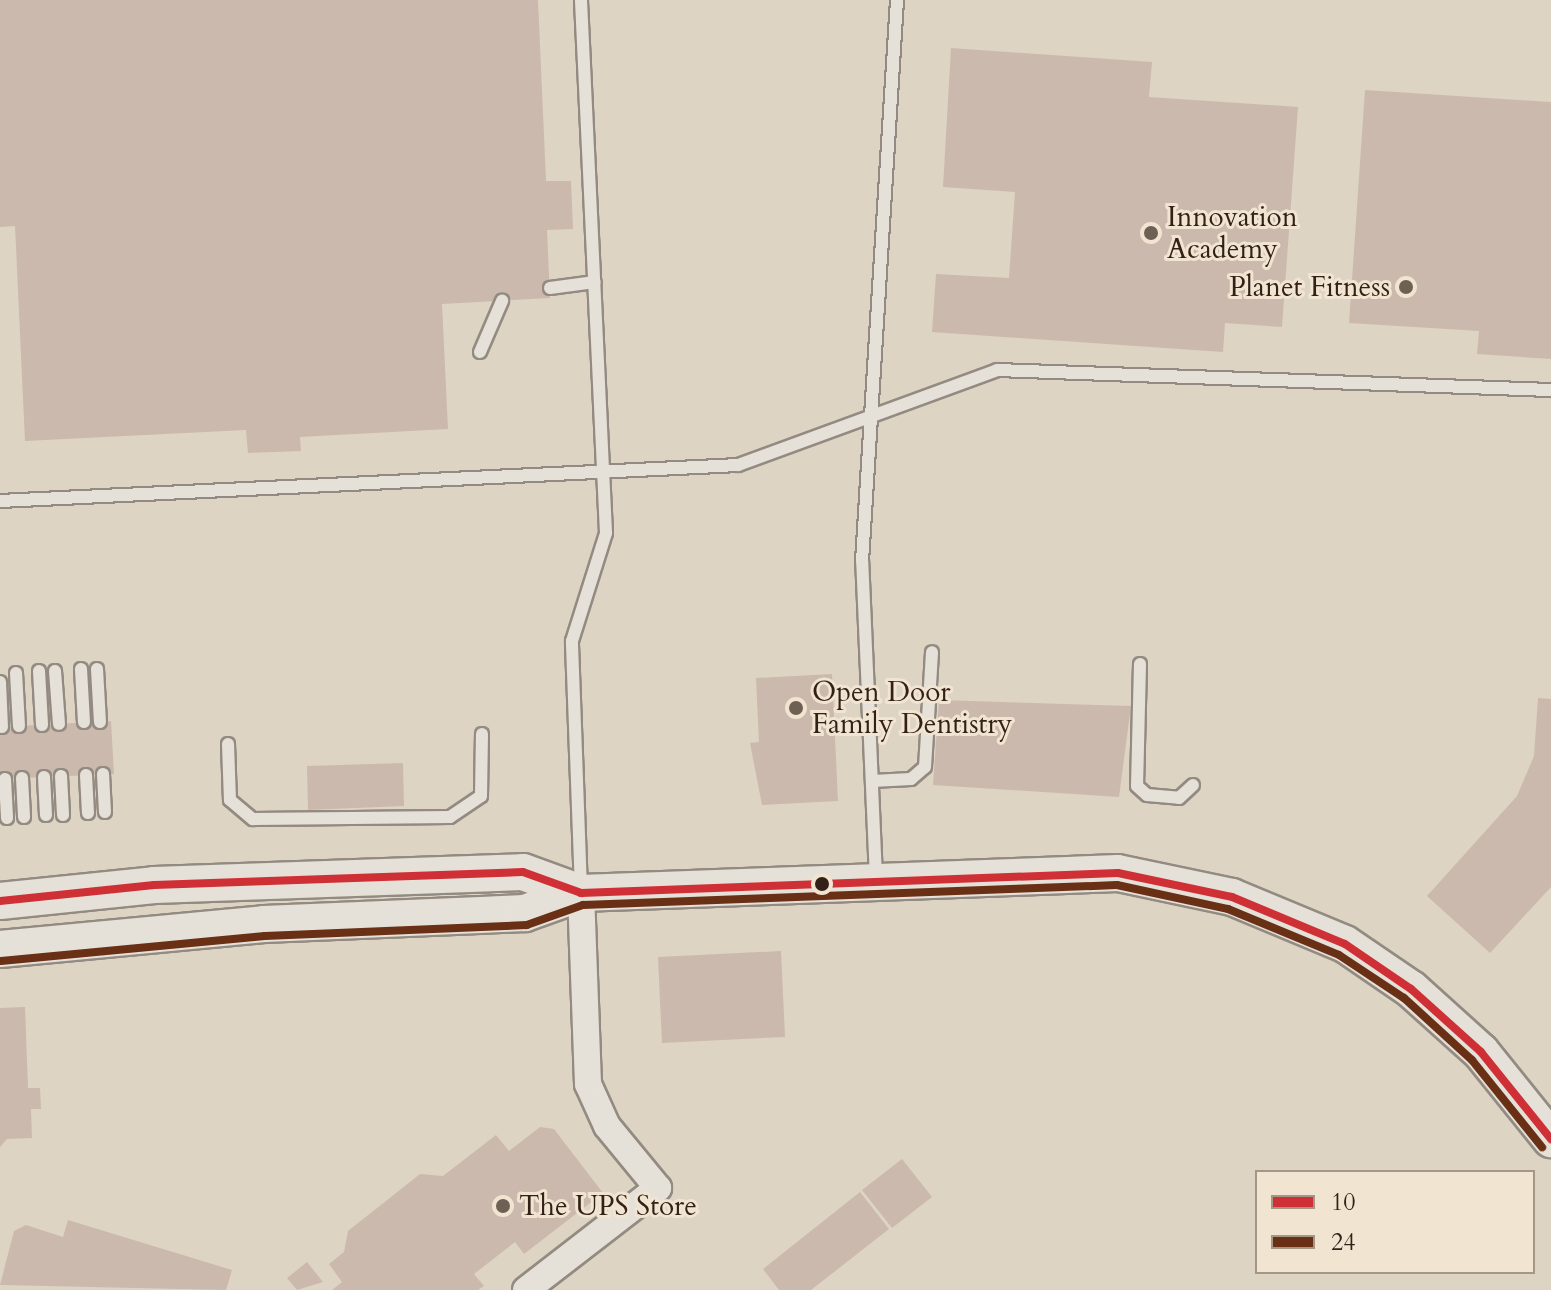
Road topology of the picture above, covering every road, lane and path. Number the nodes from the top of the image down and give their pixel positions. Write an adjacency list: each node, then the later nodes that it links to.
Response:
1 (581, 0): 3 (lane)
2 (897, 0): 8 (lane)
3 (595, 282): 4 (lane); 9 (lane)
4 (550, 288)
5 (502, 301): 6 (lane)
6 (480, 352)
7 (1551, 390): 8 (lane)
8 (871, 413): 9 (lane); 33 (lane)
9 (605, 473): 10 (lane); 42 (lane)
10 (0, 501)
11 (932, 652): 33 (lane)
12 (1140, 664): 34 (lane)
13 (81, 669): 19 (lane)
14 (97, 669): 20 (lane)
15 (39, 671): 22 (lane)
16 (55, 671): 21 (lane)
17 (16, 673): 23 (lane)
18 (0, 682): 24 (lane)
19 (84, 722)
20 (100, 722)
21 (59, 724)
22 (42, 725)
23 (19, 726)
24 (2, 727)
25 (482, 734): 26 (lane)
26 (228, 744)
27 (103, 774): 35 (lane)
28 (86, 775): 36 (lane)
29 (61, 776): 38 (lane)
30 (44, 777): 37 (lane)
31 (22, 778): 39 (lane)
32 (5, 779): 40 (lane)
33 (872, 781): 41 (lane)
34 (1193, 785)
35 (105, 812)
36 (88, 813)
37 (46, 815)
38 (63, 815)
39 (24, 817)
40 (7, 818)
41 (876, 878): 42 (main road); 45 (main road)
42 (581, 893): 43 (main road); 44 (main road); 46 (street)
43 (0, 901)
44 (0, 949)
45 (1551, 1139)
46 (526, 1290)

